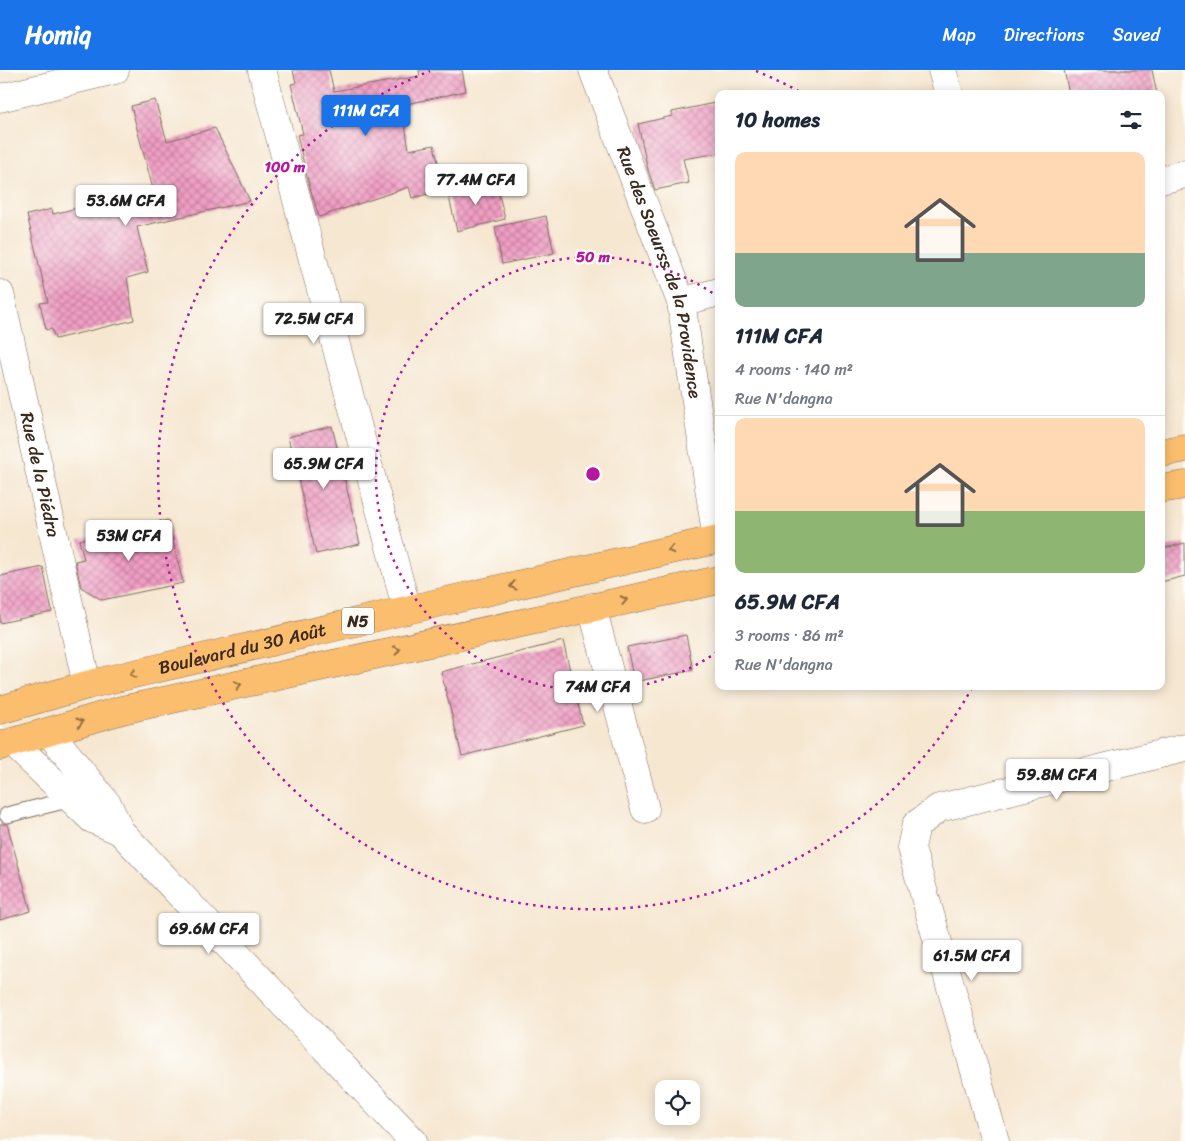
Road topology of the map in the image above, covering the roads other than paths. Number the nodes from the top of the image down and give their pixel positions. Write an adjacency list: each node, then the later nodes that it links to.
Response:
1 (115, 70): 6 (street)
2 (262, 70): 20 (street)
3 (593, 70): 11 (street, Rue des Soeurss de la Providence)
4 (942, 70): 5 (street)
5 (948, 90)
6 (0, 98)
7 (1185, 174): 8 (street)
8 (1165, 179)
9 (715, 293): 11 (street)
10 (0, 294): 21 (street, Rue de la Piédra)
11 (681, 302): 16 (street, Rue des Soeurss de la Providence)
12 (1185, 448): 13 (highway)
13 (1165, 452)
14 (1185, 485): 15 (highway)
15 (1165, 488)
16 (715, 521)
17 (715, 541): 20 (highway, Boulevard du 30 Août / N5, one-way to 20)
18 (715, 581): 19 (highway, Boulevard du 30 Août / N5, one-way to 18)
19 (592, 607): 24 (highway, Boulevard du 30 Août / N5, one-way to 19); 28 (street)
20 (407, 610): 21 (highway, Boulevard du 30 Août / N5, one-way to 21)
21 (87, 685): 22 (highway, Boulevard du 30 Août / N5)
22 (39, 698): 23 (highway, Boulevard du 30 Août / N5); 24 (highway)
23 (0, 710): 25 (highway)
24 (49, 732): 25 (highway, Boulevard du 30 Août / N5); 30 (street)
25 (6, 744): 27 (street)
26 (1185, 748): 32 (street)
27 (72, 799): 29 (lane); 30 (street)
28 (645, 809)
29 (7, 815)
30 (120, 831): 31 (street)
31 (413, 1141)
32 (995, 1141)

